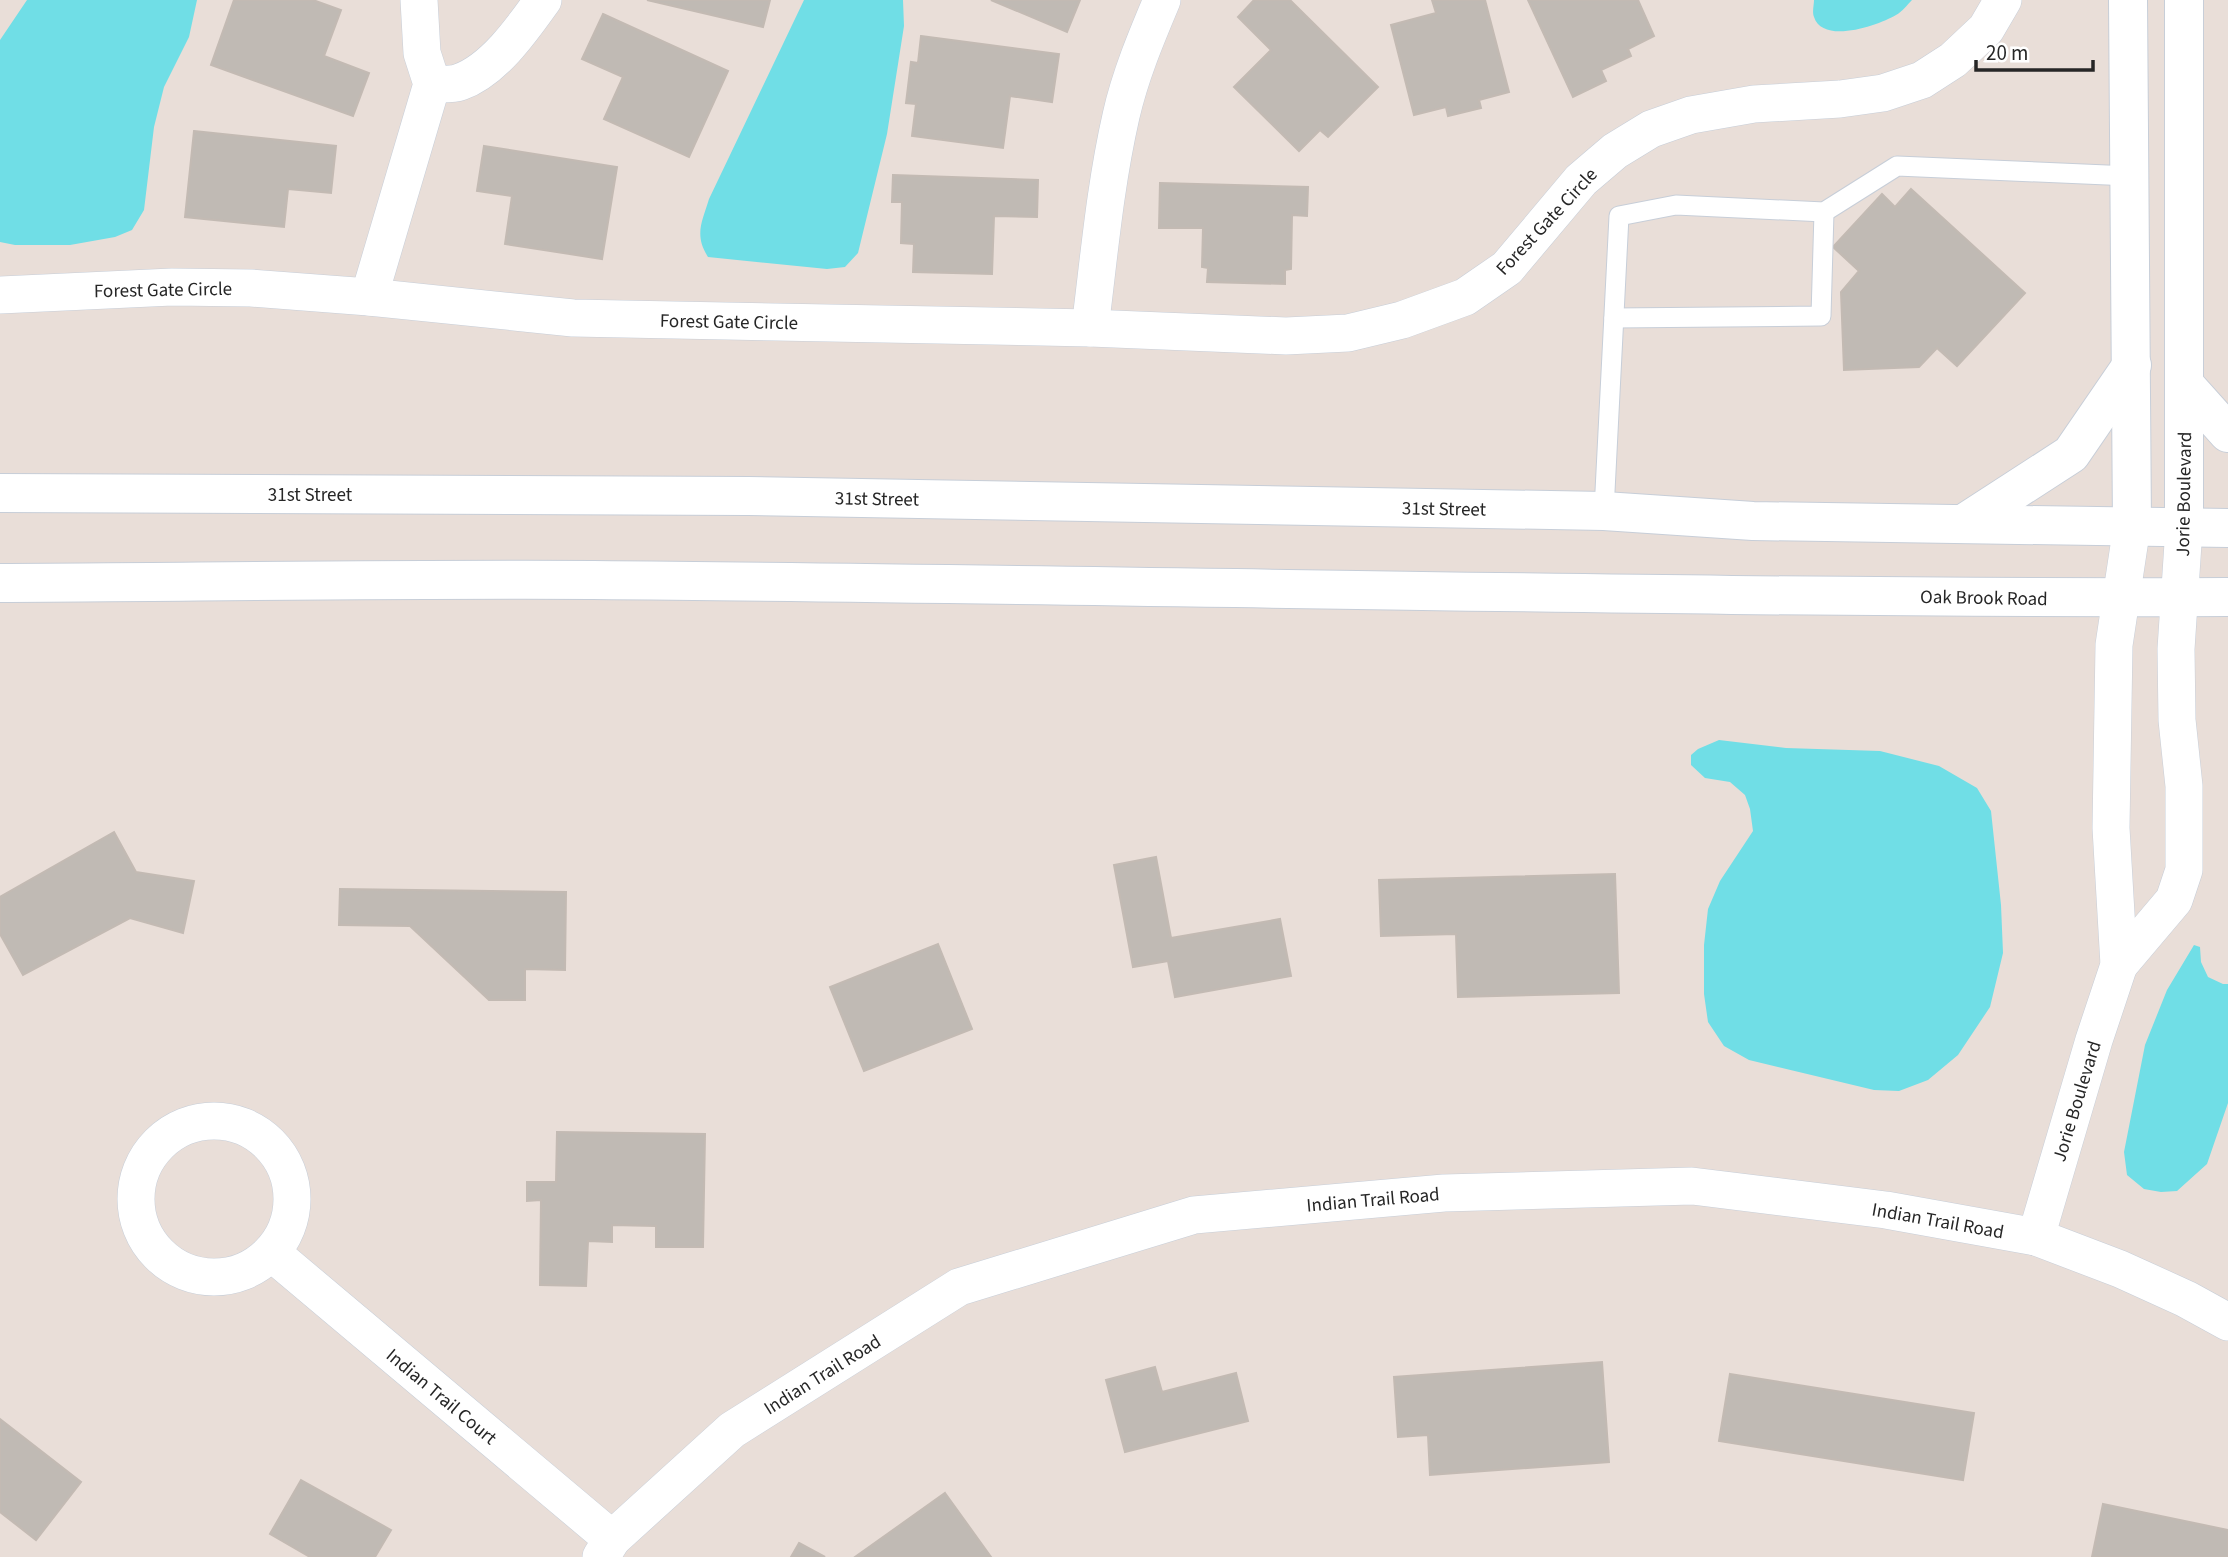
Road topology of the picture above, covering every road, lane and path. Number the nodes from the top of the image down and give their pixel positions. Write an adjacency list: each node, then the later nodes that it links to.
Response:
1 (419, 0): 7 (street)
2 (543, 0): 7 (street)
3 (1162, 0): 13 (street)
4 (2003, 0): 13 (street, Forest Gate Circle)
5 (2128, 0): 8 (main road, Jorie Boulevard)
6 (2184, 0): 15 (main road, Jorie Boulevard)
7 (432, 84): 11 (street)
8 (2130, 176): 9 (lane); 14 (main road, Jorie Boulevard)
9 (1824, 212): 12 (lane); 12 (lane)
10 (0, 295): 11 (street, Forest Gate Circle)
11 (369, 297): 13 (street, Forest Gate Circle)
12 (1615, 318): 18 (lane)
13 (1090, 328)
14 (2132, 365): 19 (main road); 20 (main road, Jorie Boulevard)
15 (2185, 385): 16 (main road); 21 (main road, Jorie Boulevard)
16 (2228, 433)
17 (0, 493): 18 (main road, 31st Street)
18 (1604, 511): 19 (main road, 31st Street)
19 (1963, 524): 20 (main road)
20 (2133, 526): 21 (main road); 26 (street, Jorie Boulevard)
21 (2184, 527): 22 (main road); 24 (street, Jorie Boulevard)
22 (2228, 528)
23 (0, 583): 26 (main road, Oak Brook Road)
24 (2179, 597): 25 (main road, Oak Brook Road); 26 (main road, Oak Brook Road); 27 (street, Jorie Boulevard)
25 (2228, 597)
26 (2123, 599): 27 (street, Jorie Boulevard)
27 (2119, 965): 28 (street, Jorie Boulevard)
28 (2036, 1237): 30 (street, Indian Trail Road); 31 (street, Indian Trail Road)
29 (272, 1253): 29 (street); 31 (street, Indian Trail Court)
30 (2228, 1322)
31 (606, 1548)

